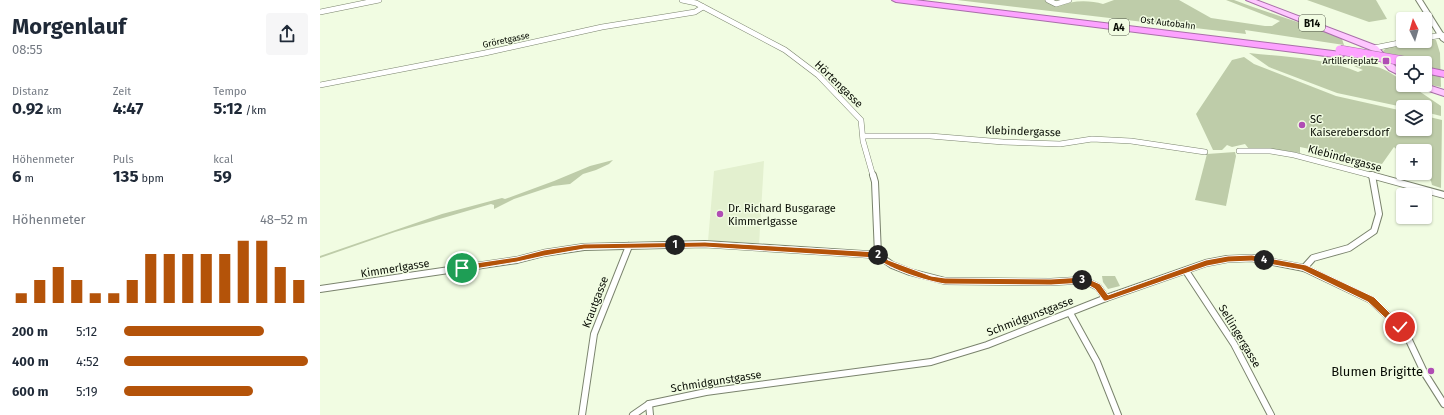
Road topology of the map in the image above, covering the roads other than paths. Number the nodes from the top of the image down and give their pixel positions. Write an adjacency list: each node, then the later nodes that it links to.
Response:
1 (379, 0): 12 (street)
2 (682, 0): 10 (street, Hörtengasse)
3 (896, 0): 19 (highway, Ost Autobahn / A4)
4 (936, 0): 19 (highway, Ost Autobahn / A4)
5 (1048, 0): 6 (street)
6 (1069, 0)
7 (1250, 0): 18 (main road, B14)
8 (1419, 0): 15 (main road)
9 (1427, 0): 14 (main road)
10 (703, 7): 11 (street, Hörtengasse); 13 (street, Gröretgasse)
11 (712, 11): 13 (street, Gröretgasse); 30 (street, Hörtengasse)
12 (320, 12)
13 (695, 12): 27 (street, Gröretgasse)
14 (1444, 26)
15 (1443, 37): 16 (street)
16 (1432, 38)
17 (1396, 44): 18 (street)
18 (1374, 48): 24 (main road, B14)
19 (1340, 52): 20 (highway, A4, bridge); 21 (highway, A4)
20 (1396, 60)
21 (1396, 64)
22 (1432, 66): 23 (highway)
23 (1444, 69)
24 (1396, 71)
25 (1432, 71): 26 (highway)
26 (1444, 74)
27 (320, 84)
28 (1432, 89): 29 (main road)
29 (1444, 93)
30 (864, 136): 32 (street, Klebindergasse); 36 (street, Hörtengasse)
31 (1239, 151): 33 (street, Klebindergasse)
32 (1205, 152)
33 (1372, 174): 34 (street, Klebindergasse); 37 (street)
34 (1444, 195)
35 (629, 246): 36 (street, Kimmerlgasse); 39 (street, Kimmerlgasse); 44 (street, Krautgasse)
36 (878, 255): 40 (street, Kimmerlgasse)
37 (1304, 268): 38 (street, Schmidgunstgasse); 43 (street, Schmidgunstgasse)
38 (1186, 271): 40 (street, Schmidgunstgasse); 48 (street, Sellingergasse)
39 (320, 289)
40 (1106, 298): 41 (street, Schmidgunstgasse)
41 (1070, 313): 42 (street, Schmidgunstgasse); 47 (street)
42 (649, 404): 45 (street, Schmidgunstgasse); 46 (street)
43 (1444, 404)
44 (582, 415)
45 (633, 415)
46 (650, 415)
47 (1118, 415)
48 (1271, 415)

